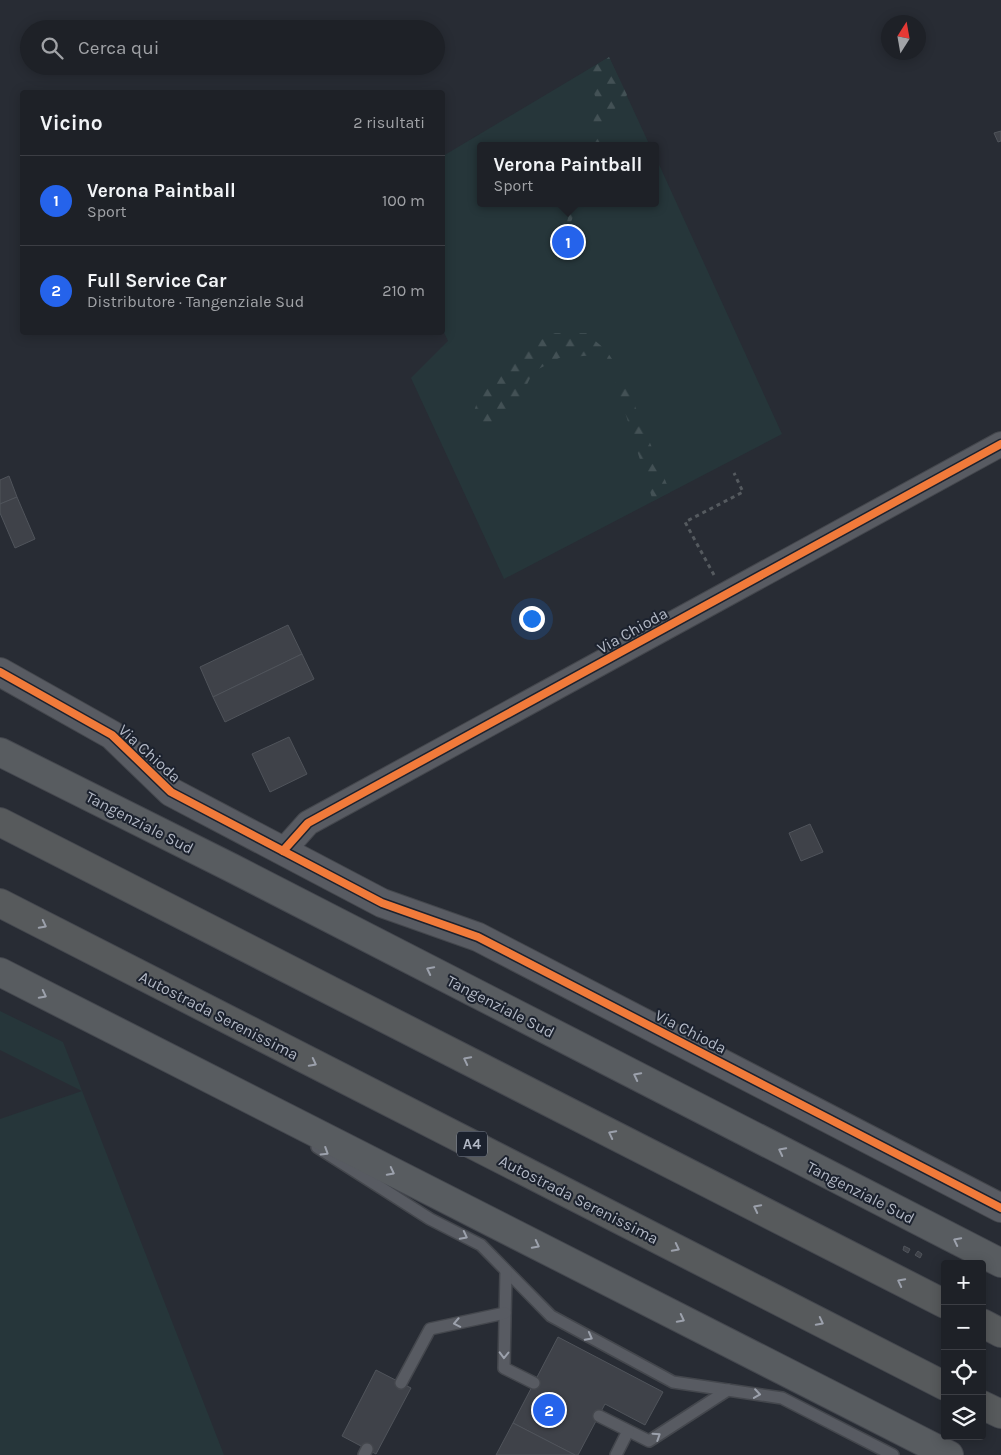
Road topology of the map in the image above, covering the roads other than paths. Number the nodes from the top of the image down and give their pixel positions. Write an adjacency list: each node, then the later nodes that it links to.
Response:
1 (1001, 444): 5 (street, Via Chioda)
2 (0, 672): 5 (street, Via Chioda)
3 (0, 752): 10 (highway, Tangenziale Sud, one-way to 3)
4 (0, 822): 12 (highway, one-way to 4)
5 (283, 851): 9 (street, Via Chioda)
6 (0, 903): 18 (highway, Autostrada Serenissima / A4, one-way to 18)
7 (0, 972): 8 (highway, one-way to 8)
8 (210, 1080): 11 (lane, one-way to 11); 26 (highway, one-way to 26)
9 (1001, 1208)
10 (1001, 1263)
11 (506, 1271): 13 (lane); 19 (lane, one-way to 19)
12 (941, 1302)
13 (505, 1313): 16 (lane, one-way to 16); 17 (lane, one-way to 17)
14 (986, 1326): 15 (highway)
15 (1001, 1333)
16 (401, 1383)
17 (534, 1384)
18 (941, 1384)
19 (728, 1390): 23 (lane, one-way to 19); 25 (lane, one-way to 25)
20 (986, 1407): 21 (highway)
21 (1001, 1414)
22 (599, 1416): 23 (lane)
23 (628, 1431): 24 (lane)
24 (616, 1455)
25 (893, 1455)
26 (950, 1455)

